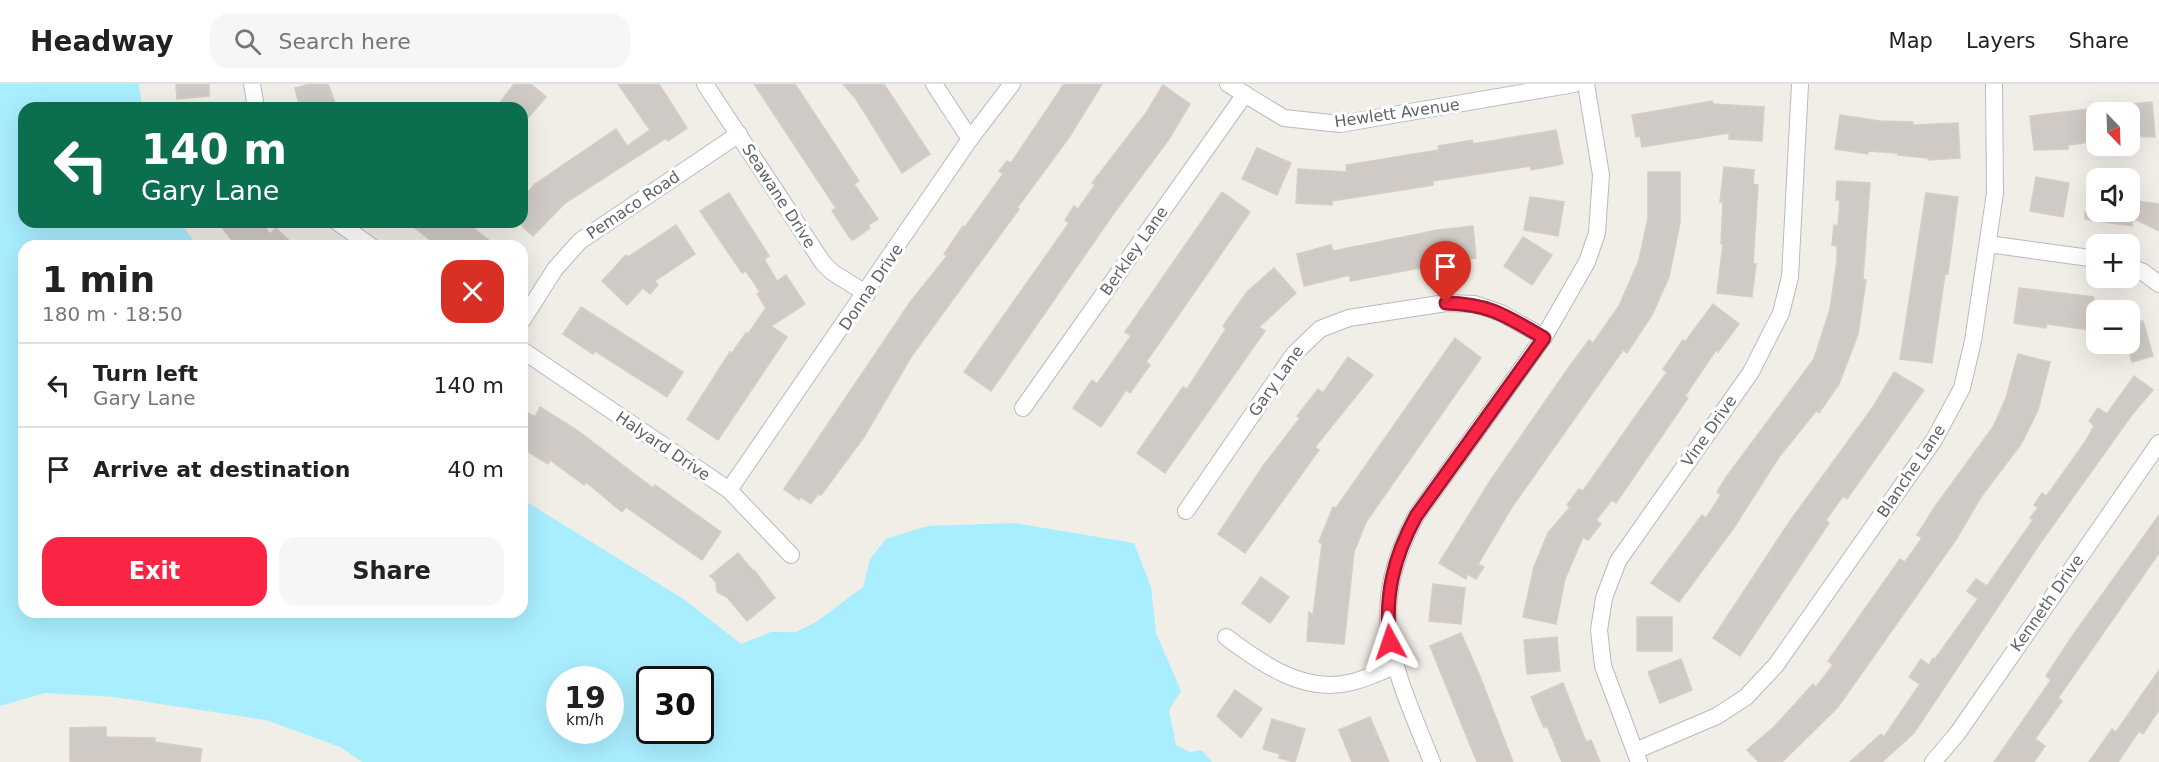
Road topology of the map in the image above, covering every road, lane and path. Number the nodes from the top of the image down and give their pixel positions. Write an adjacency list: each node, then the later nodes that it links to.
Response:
1 (252, 84): 11 (street)
2 (705, 84): 12 (street, Seawane Drive)
3 (934, 84): 13 (street)
4 (1012, 84): 13 (street, Donna Drive)
5 (1228, 84): 10 (street, Hewlett Avenue)
6 (1574, 84): 10 (street, Hewlett Avenue)
7 (1586, 84): 22 (street)
8 (1800, 84): 31 (street, Vine Drive)
9 (1994, 84): 16 (street, Blanche Lane)
10 (1245, 94): 24 (street, Berkley Lane)
11 (255, 102)
12 (739, 134): 20 (street, Seawane Drive); 21 (street, Pemaco Road)
13 (970, 139): 20 (street, Donna Drive)
14 (346, 228): 15 (street)
15 (362, 240)
16 (1988, 244): 17 (street); 31 (street, Blanche Lane)
17 (2086, 258)
18 (2140, 271): 19 (street)
19 (2159, 284)
20 (867, 294): 26 (street, Donna Drive)
21 (528, 312)
22 (1544, 338): 27 (street, Gary Lane); 30 (street)
23 (528, 355): 26 (street, Halyard Drive)
24 (1023, 408)
25 (2159, 443): 33 (street, Kenneth Drive)
26 (729, 490): 28 (street, Halyard Drive)
27 (1186, 511)
28 (791, 555)
29 (1226, 638): 30 (street)
30 (1396, 666): 32 (street)
31 (1637, 756)
32 (1432, 762)
33 (1933, 762)

